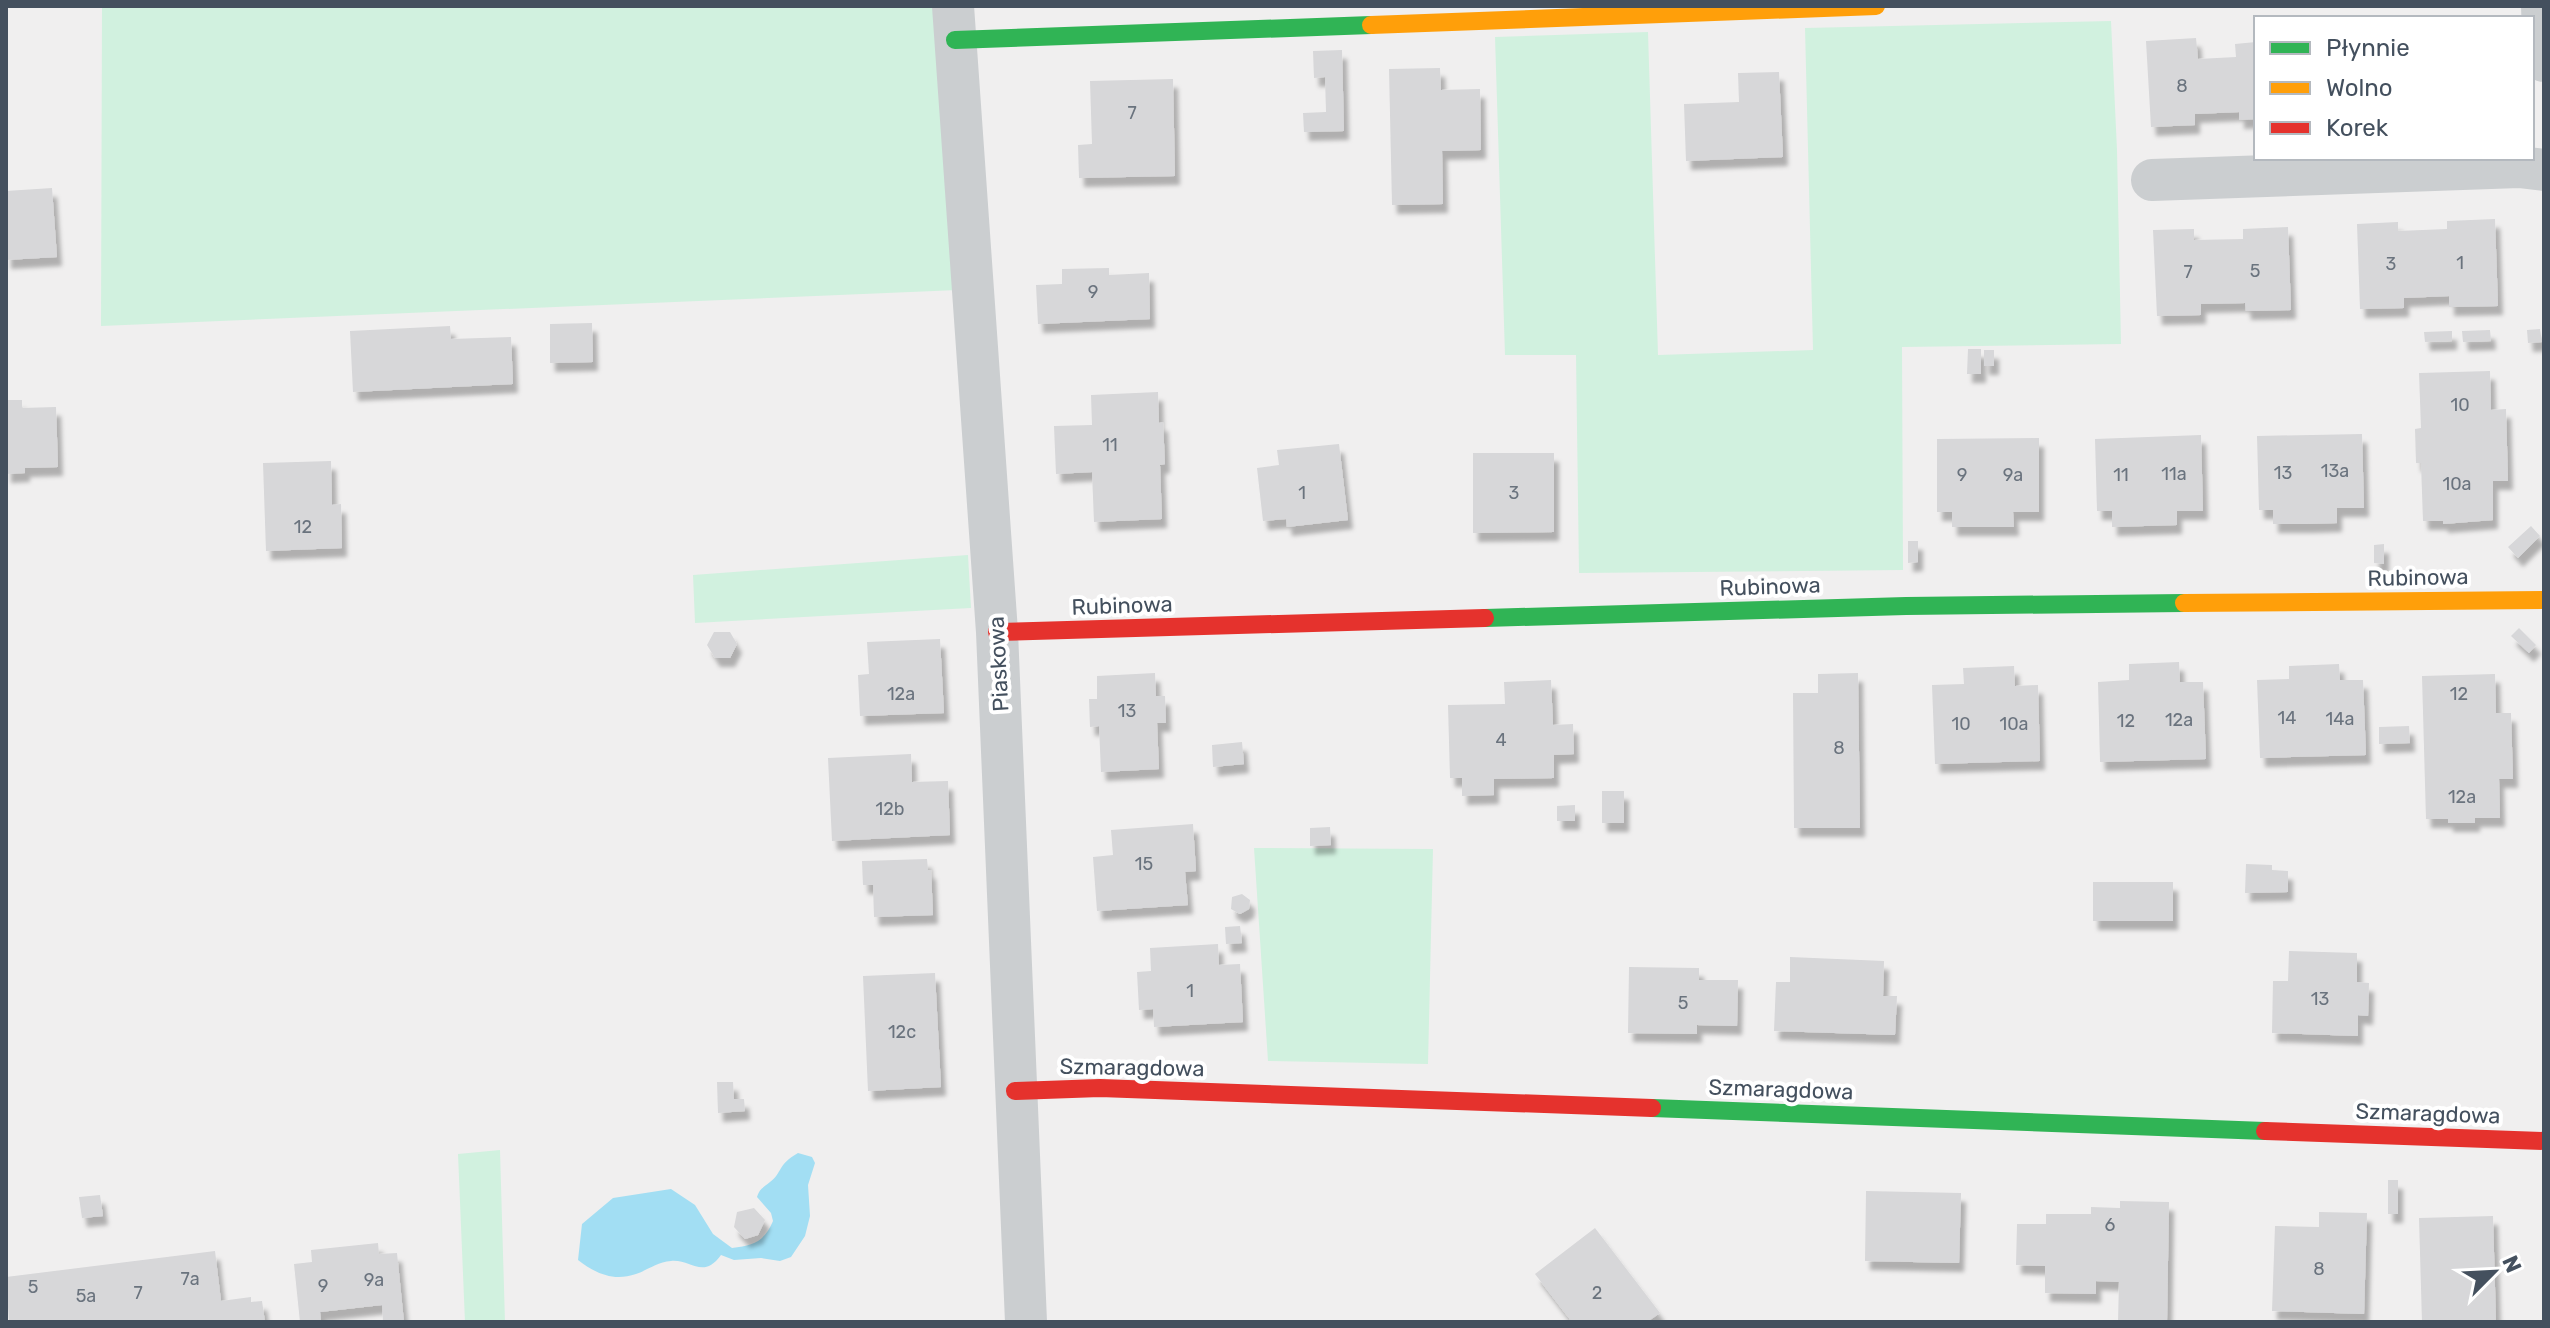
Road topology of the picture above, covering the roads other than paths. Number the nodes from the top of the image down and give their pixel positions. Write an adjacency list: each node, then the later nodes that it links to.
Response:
1 (1876, 6): 3 (street)
2 (2542, 6): 4 (street)
3 (954, 23): 8 (street, Piaskowa)
4 (2544, 61)
5 (2544, 170): 6 (street)
6 (2152, 180)
7 (2544, 600): 8 (street, Rubinowa)
8 (997, 632): 9 (street, Piaskowa)
9 (1015, 1091): 10 (street, Szmaragdowa); 11 (street, Piaskowa)
10 (2544, 1141)
11 (1026, 1322)

